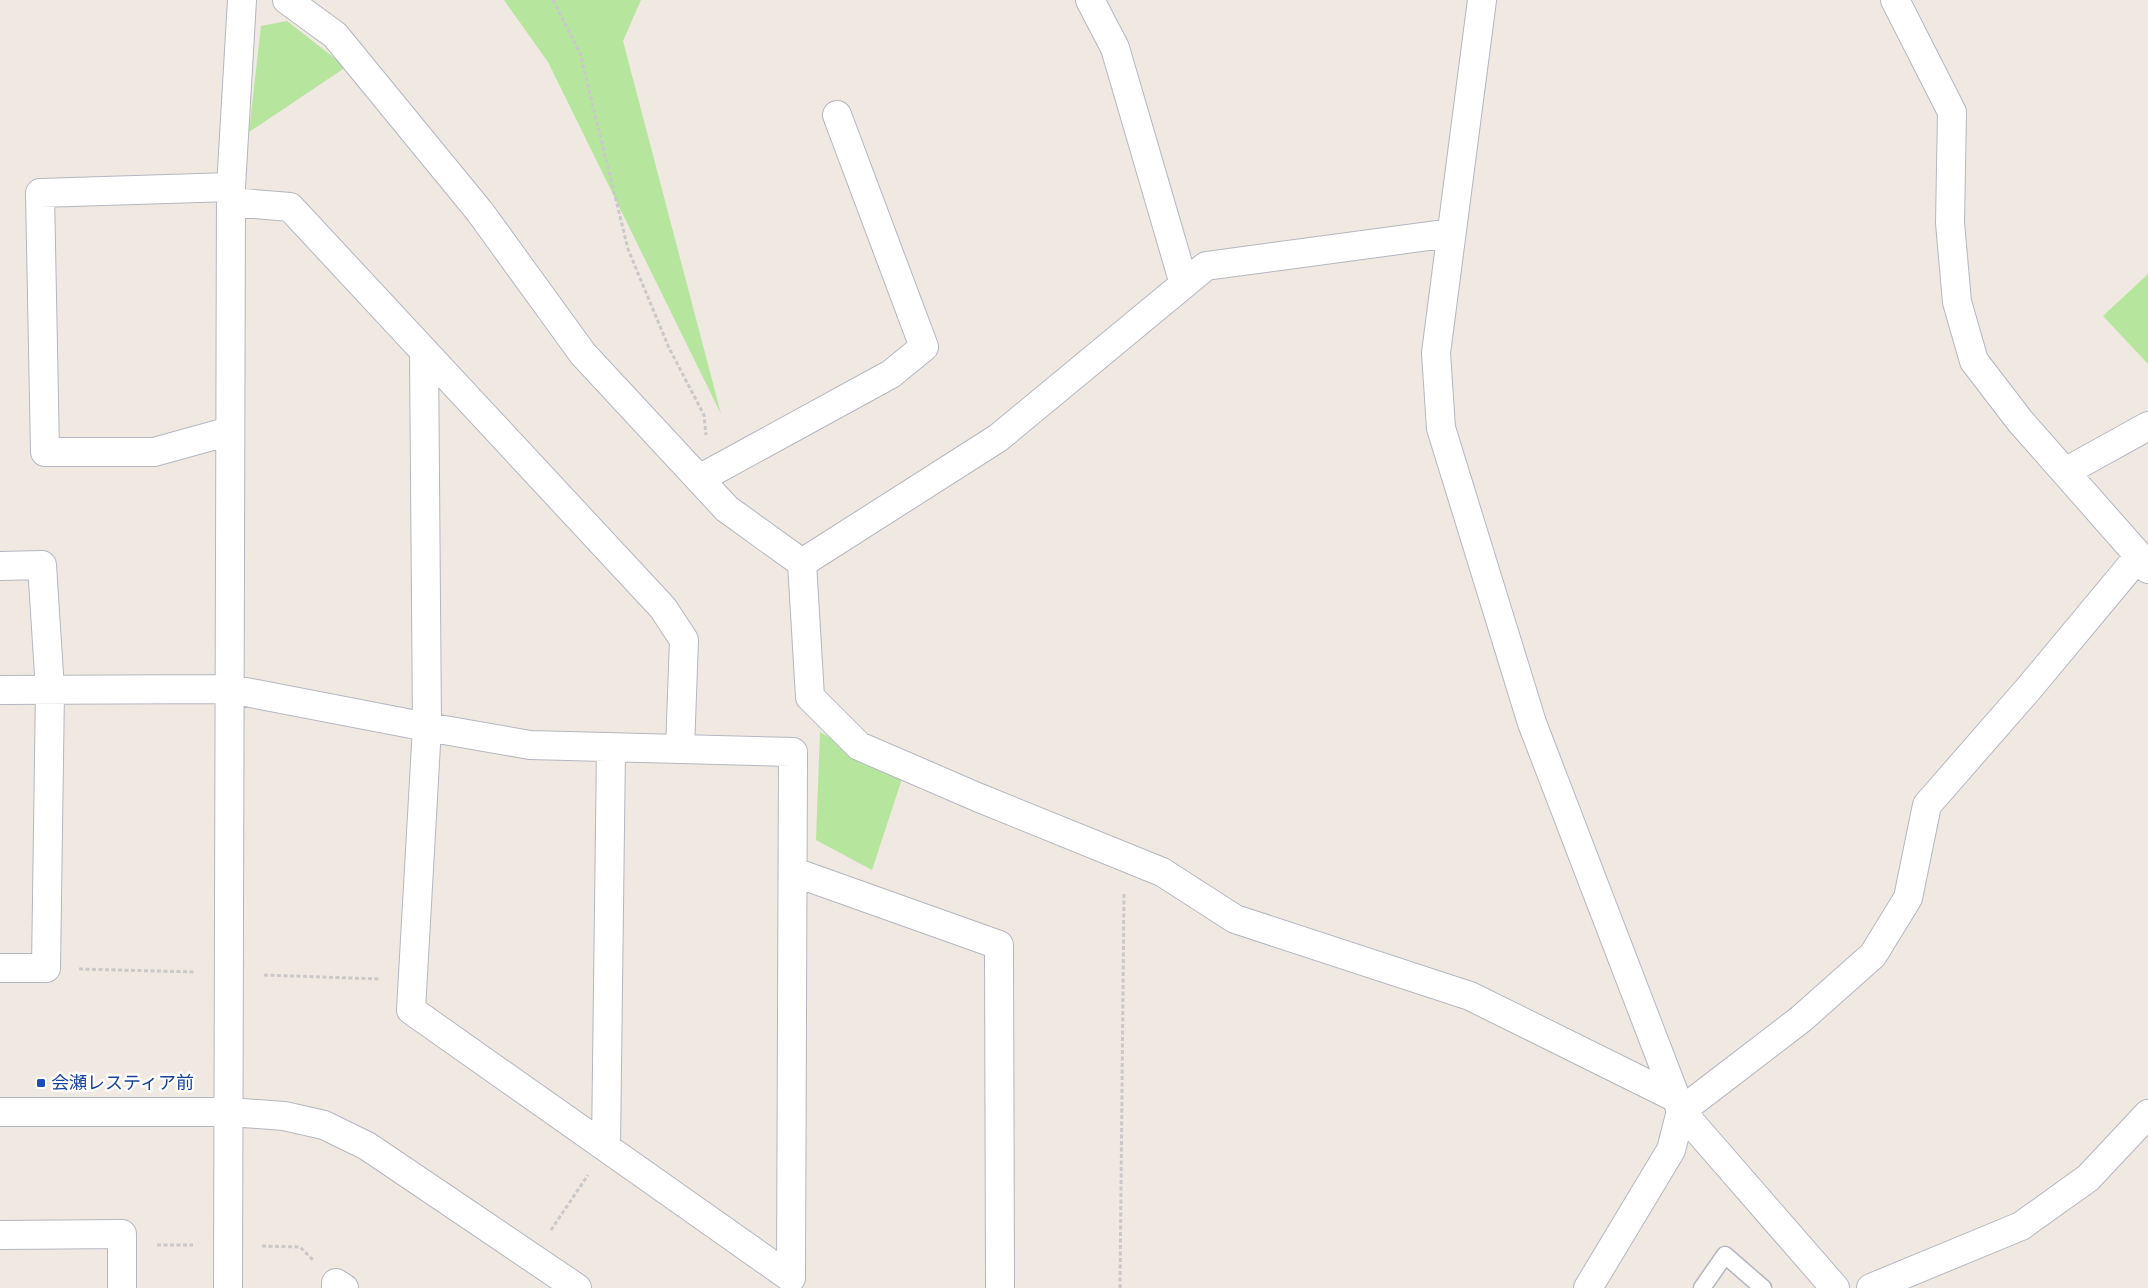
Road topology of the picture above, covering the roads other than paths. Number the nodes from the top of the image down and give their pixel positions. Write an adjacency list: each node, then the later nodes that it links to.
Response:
1 (242, 0): 7 (street)
2 (287, 0): 14 (street)
3 (1090, 0): 9 (street)
4 (1482, 0): 8 (street)
5 (1894, 0): 13 (street)
6 (837, 115): 14 (street)
7 (231, 195): 10 (street); 12 (street); 12 (street)
8 (1451, 233): 9 (street); 26 (street)
9 (1184, 284): 15 (street)
10 (424, 351): 21 (street); 23 (street)
11 (2148, 426): 13 (street)
12 (230, 431): 18 (street)
13 (2065, 472): 16 (street)
14 (705, 476): 15 (street)
15 (802, 563): 26 (street)
16 (2144, 563): 26 (street)
17 (0, 566): 20 (street)
18 (230, 689): 20 (street); 21 (street); 28 (street)
19 (0, 690): 20 (street)
20 (50, 690): 25 (street)
21 (427, 727): 22 (street); 30 (street)
22 (611, 747): 23 (street); 30 (street)
23 (680, 749): 24 (street)
24 (794, 872): 30 (street); 37 (street)
25 (0, 968)
26 (1678, 1105): 38 (street); 41 (street)
27 (0, 1112): 28 (street)
28 (229, 1112): 32 (street); 34 (street)
29 (2148, 1114): 42 (street)
30 (606, 1147)
31 (0, 1235): 33 (street)
32 (563, 1283)
33 (122, 1288)
34 (228, 1288)
35 (336, 1288): 36 (street)
36 (344, 1288)
37 (1000, 1288)
38 (1588, 1288)
39 (1702, 1288): 40 (lane)
40 (1763, 1288)
41 (1835, 1288)
42 (1871, 1288)

